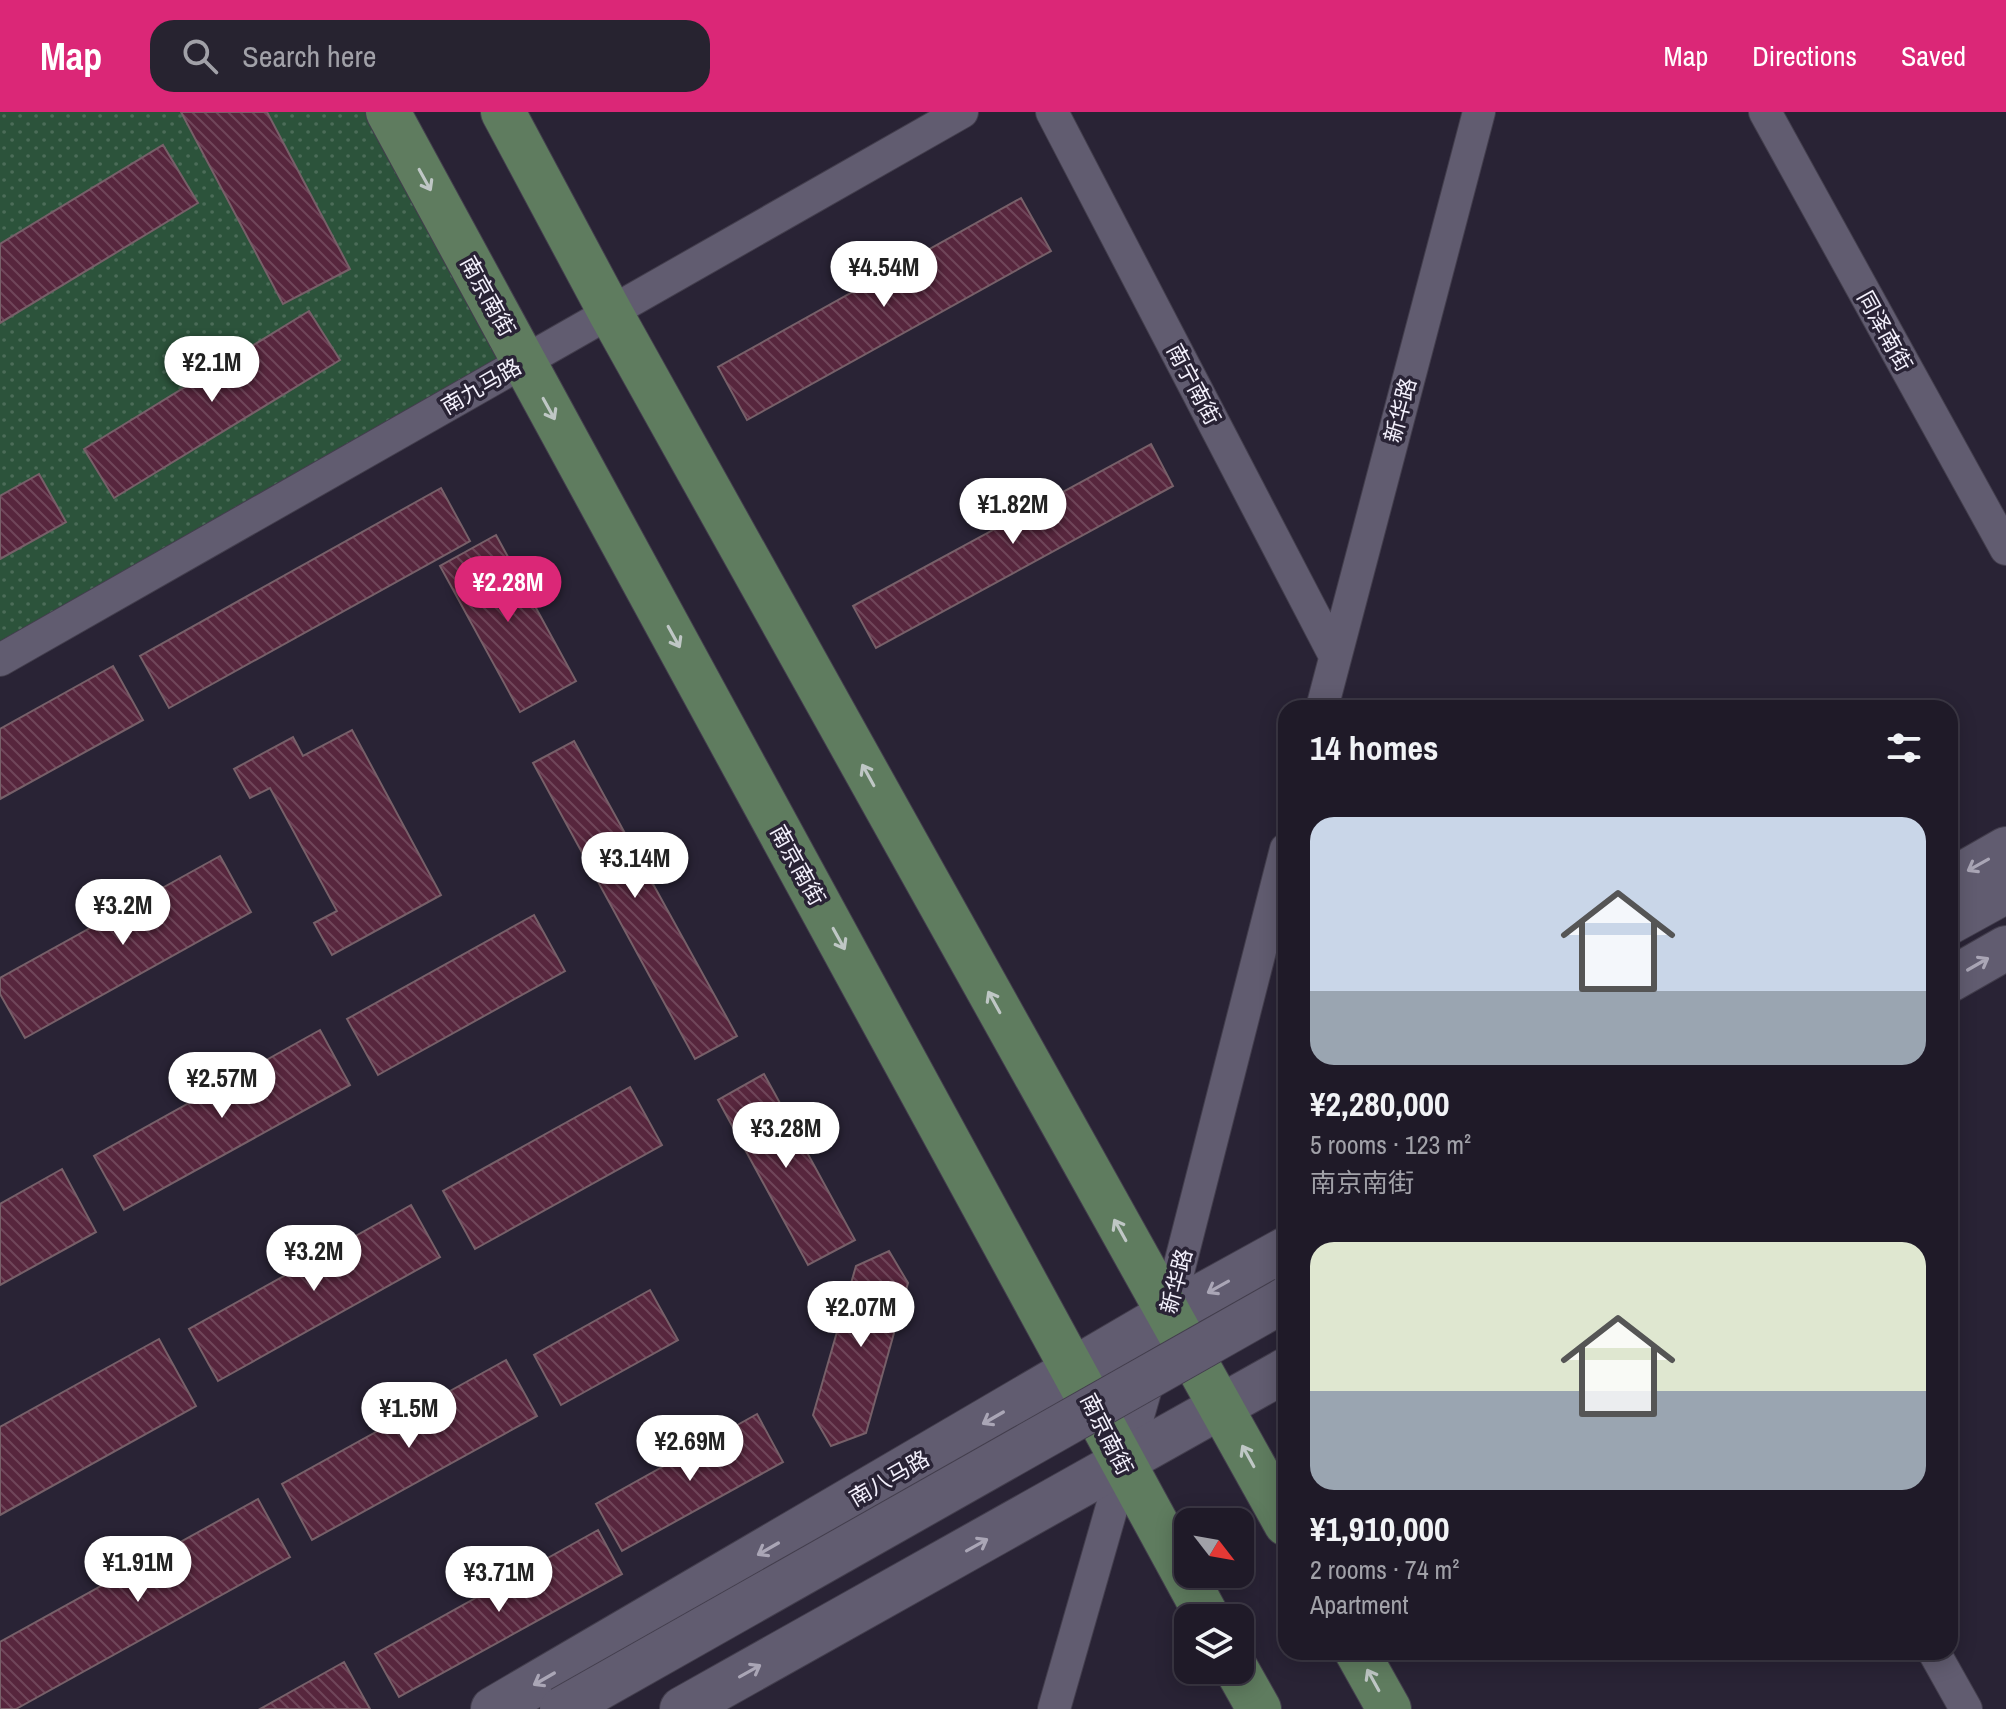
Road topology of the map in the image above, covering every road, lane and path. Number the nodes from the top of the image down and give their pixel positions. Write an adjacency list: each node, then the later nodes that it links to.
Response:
1 (388, 112): 8 (main road, 南京南街, one-way to 8)
2 (503, 112): 7 (main road)
3 (962, 112): 7 (street, 南九马路)
4 (1052, 112): 10 (street, 南宁南街)
5 (1479, 112): 10 (street, 新华路)
6 (1765, 112): 9 (street, 同泽南街)
7 (610, 312): 8 (street, 南九马路); 22 (main road, one-way to 7)
8 (523, 361): 11 (street, 南九马路); 23 (main road, 南京南街, one-way to 23)
9 (2006, 549)
10 (1335, 656): 12 (street, 新华路)
11 (0, 660)
12 (1324, 700)
13 (2006, 849): 14 (main road, one-way to 14)
14 (1958, 876)
15 (1278, 881): 22 (street, 新华路)
16 (2006, 891): 17 (main road)
17 (1958, 918)
18 (2006, 948): 19 (main road, one-way to 18)
19 (1958, 975)
20 (1278, 1253): 22 (main road, 南八马路, one-way to 22)
21 (1278, 1304): 33 (main road, 南八马路, bridge)
22 (1168, 1314): 23 (main road, 南八马路); 25 (main road); 26 (street, 新华路)
23 (1074, 1370): 26 (main road, 南京南街); 32 (main road, 南八马路, one-way to 32)
24 (1278, 1375): 25 (main road)
25 (1222, 1409): 26 (main road); 27 (main road, one-way to 25)
26 (1122, 1464): 28 (main road, 南京南街); 34 (main road, one-way to 26); 35 (street, 新华路)
27 (1278, 1510)
28 (1200, 1604)
29 (1361, 1660): 37 (main road, one-way to 29)
30 (1938, 1660): 38 (street)
31 (1245, 1684): 36 (main road)
32 (493, 1709)
33 (562, 1709)
34 (682, 1709)
35 (1054, 1709)
36 (1259, 1709)
37 (1389, 1709)
38 (1966, 1709)

